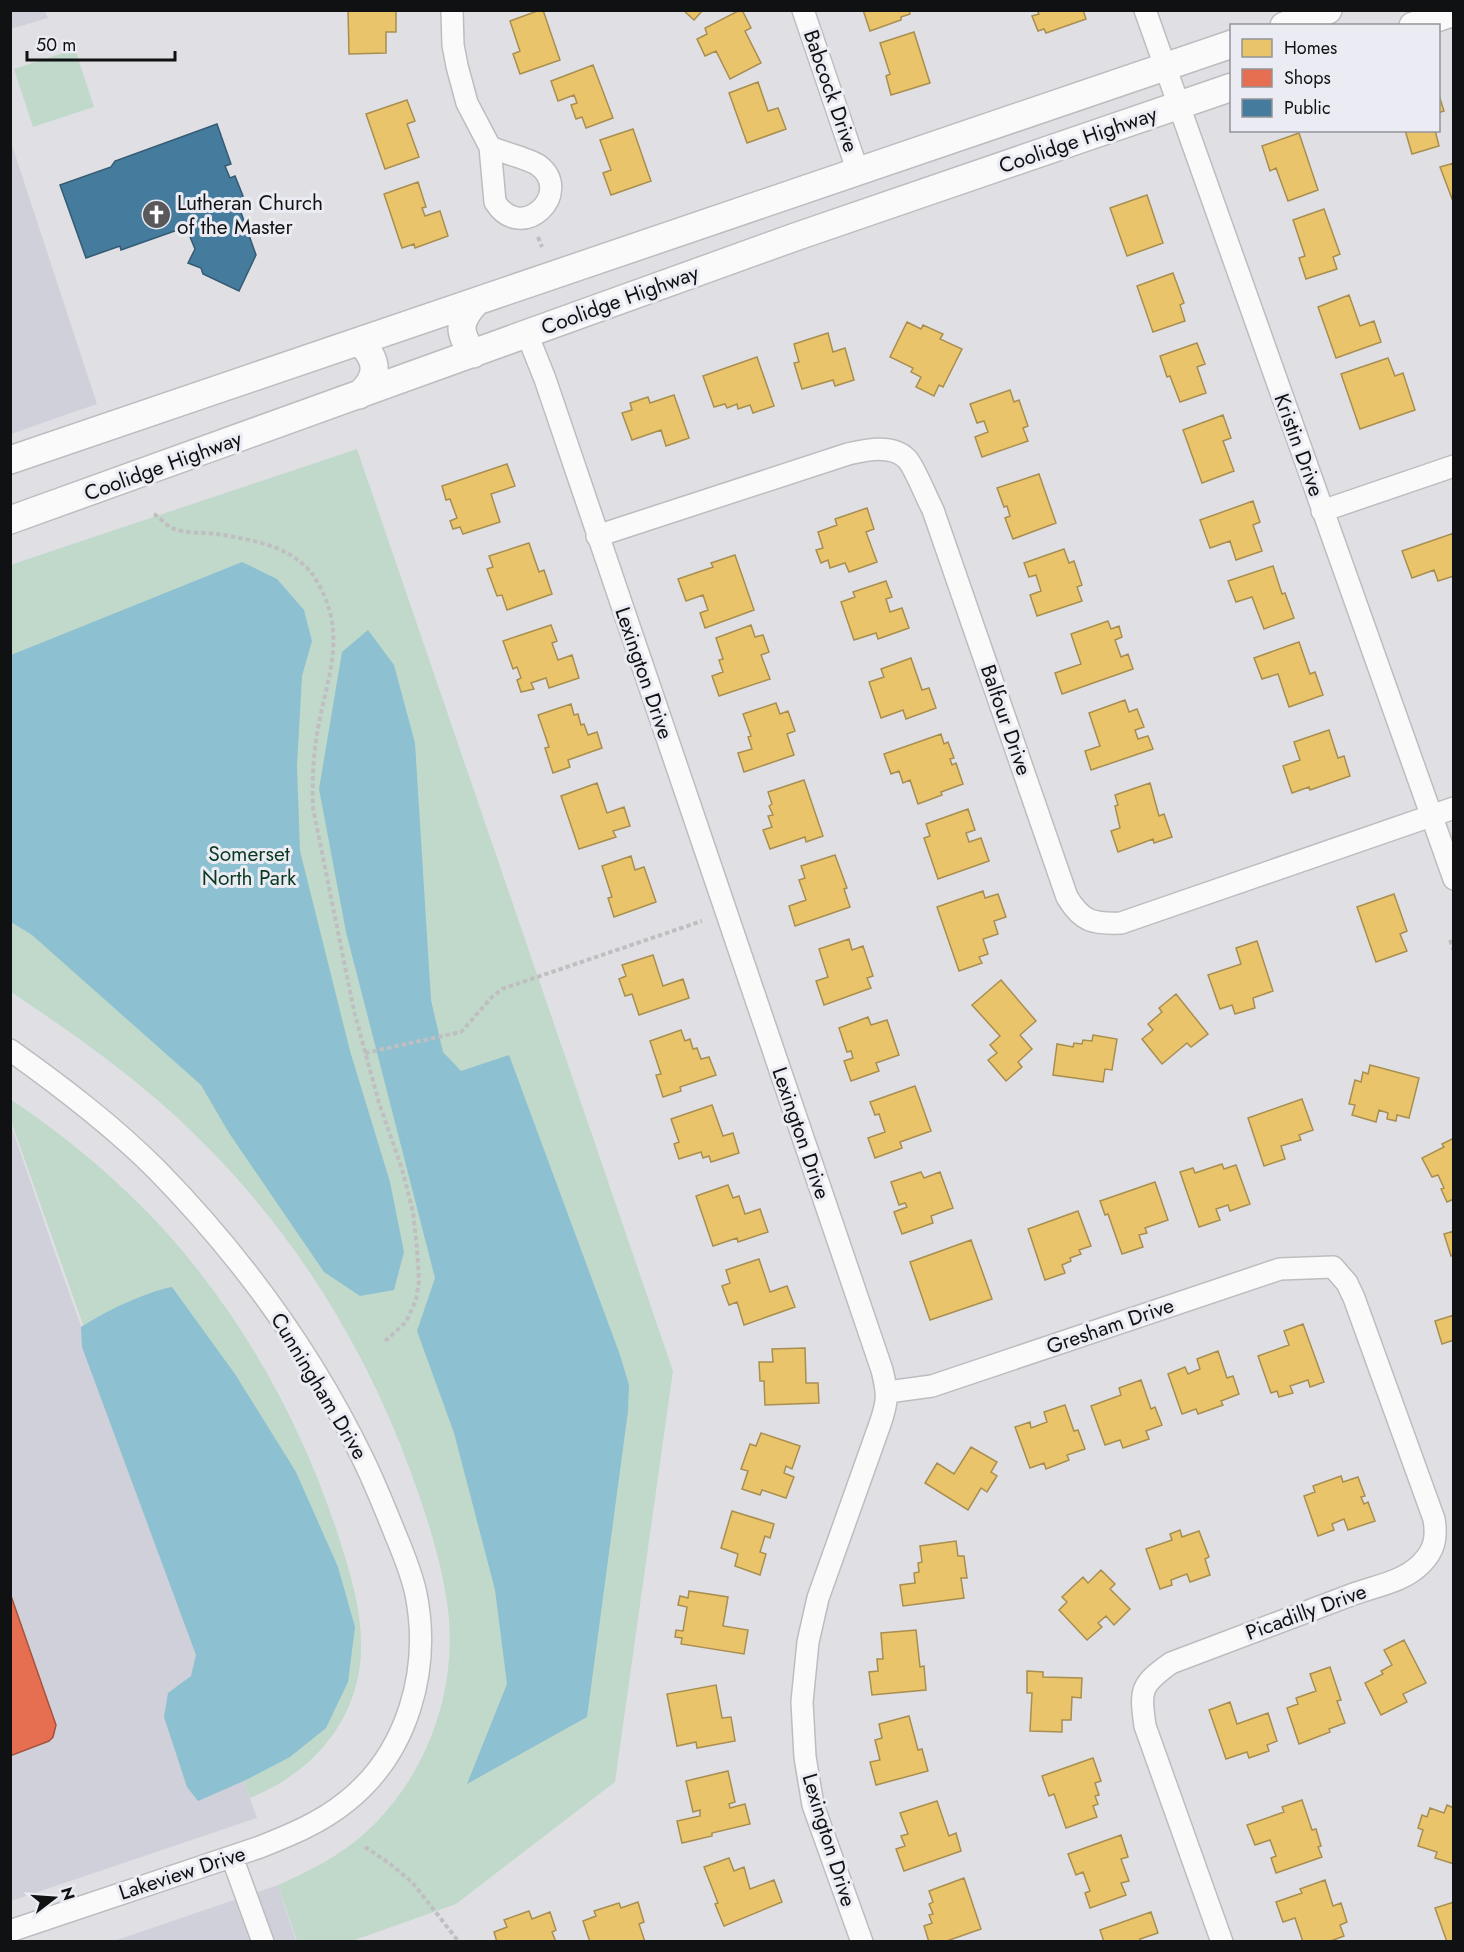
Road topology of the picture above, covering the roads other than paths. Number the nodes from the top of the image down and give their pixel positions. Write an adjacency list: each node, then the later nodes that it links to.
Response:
1 (452, 10): 12 (street)
2 (803, 10): 13 (street, Babcock Drive)
3 (1145, 10): 9 (street, Kristin Drive)
4 (1328, 10): 6 (main road)
5 (1454, 12): 7 (main road)
6 (1290, 24)
7 (1419, 24)
8 (1230, 45): 9 (main road, Coolidge Highway)
9 (1165, 66): 11 (street, Kristin Drive); 13 (main road, Coolidge Highway)
10 (1230, 88): 11 (main road, Coolidge Highway)
11 (1179, 105): 14 (main road, Coolidge Highway); 22 (street, Kristin Drive)
12 (490, 147)
13 (858, 172): 14 (main road); 15 (main road, Coolidge Highway)
14 (862, 214): 16 (main road, Coolidge Highway)
15 (475, 303): 17 (main road, Coolidge Highway); 18 (main road)
16 (527, 334): 18 (main road, Coolidge Highway); 24 (street, Lexington Drive)
17 (360, 342): 19 (main road); 20 (main road, Coolidge Highway)
18 (472, 354): 19 (main road, Coolidge Highway)
19 (359, 395): 23 (main road, Coolidge Highway)
20 (10, 460)
21 (1454, 466): 22 (street)
22 (1322, 511): 26 (street, Kristin Drive)
23 (10, 520)
24 (597, 536): 26 (street, Balfour Drive); 30 (street, Lexington Drive)
25 (1454, 808): 26 (street, Balfour Drive)
26 (1431, 816): 27 (street, Kristin Drive)
27 (1454, 879)
28 (10, 1050): 31 (street, Cunningham Drive)
29 (1333, 1267): 30 (street, Gresham Drive); 36 (street, Picadilly Drive)
30 (888, 1392): 35 (street, Lexington Drive)
31 (347, 1802): 32 (street, Lakeview Drive)
32 (232, 1857): 33 (street, Lakeview Drive); 34 (street)
33 (10, 1931)
34 (263, 1941)
35 (858, 1941)
36 (1222, 1941)

